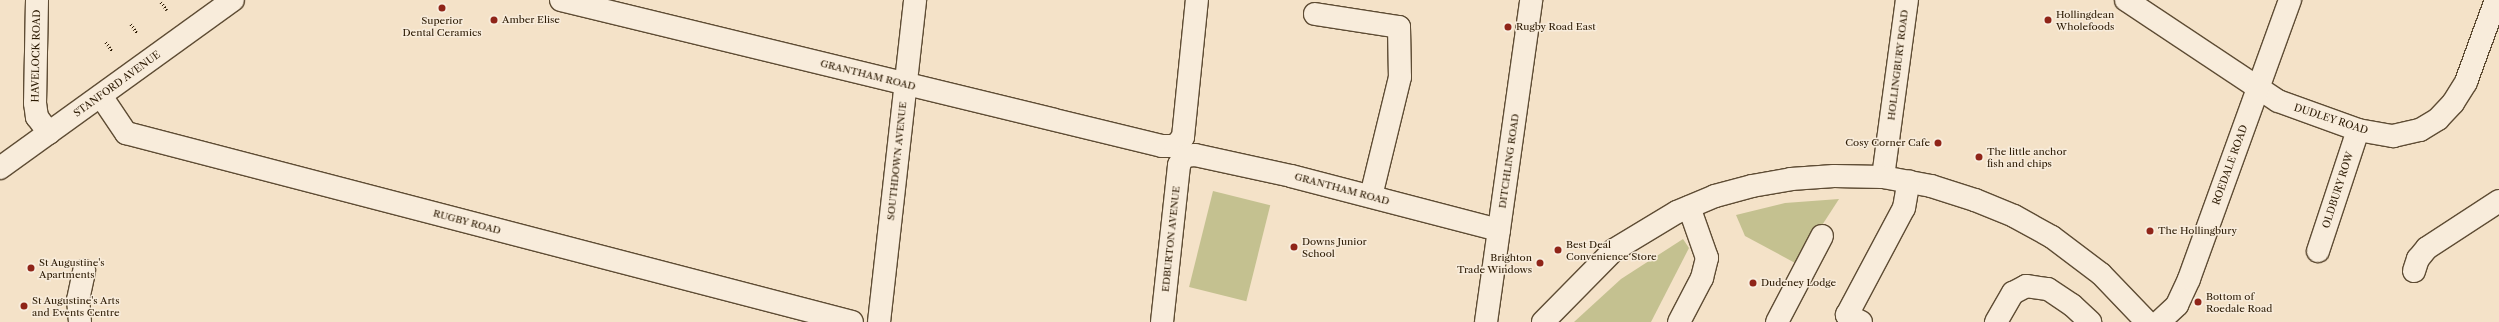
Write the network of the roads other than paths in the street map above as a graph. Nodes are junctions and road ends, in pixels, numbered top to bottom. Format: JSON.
{"nodes":[{"id":1,"x":37,"y":0,"type":"edge"},
{"id":2,"x":233,"y":0,"type":"edge"},
{"id":3,"x":561,"y":0,"type":"edge"},
{"id":4,"x":915,"y":0,"type":"edge"},
{"id":5,"x":1197,"y":0,"type":"edge"},
{"id":6,"x":1531,"y":0,"type":"edge"},
{"id":7,"x":1907,"y":0,"type":"edge"},
{"id":8,"x":2126,"y":0,"type":"edge"},
{"id":9,"x":2290,"y":0,"type":"edge"},
{"id":10,"x":2496,"y":0,"type":"edge"},
{"id":11,"x":1315,"y":14,"type":"dead end"},
{"id":12,"x":906,"y":84,"type":"junction"},
{"id":13,"x":2258,"y":88,"type":"junction"},
{"id":14,"x":101,"y":96,"type":"junction"},
{"id":15,"x":2358,"y":130,"type":"junction"},
{"id":16,"x":49,"y":133,"type":"junction"},
{"id":17,"x":1180,"y":151,"type":"junction"},
{"id":18,"x":0,"y":168,"type":"edge"},
{"id":19,"x":1883,"y":177,"type":"junction"},
{"id":20,"x":1909,"y":181,"type":"junction"},
{"id":21,"x":1371,"y":196,"type":"junction"},
{"id":22,"x":2499,"y":201,"type":"edge"},
{"id":23,"x":1689,"y":207,"type":"junction"},
{"id":24,"x":1499,"y":230,"type":"junction"},
{"id":25,"x":1822,"y":236,"type":"dead end"},
{"id":26,"x":2318,"y":251,"type":"dead end"},
{"id":27,"x":84,"y":271,"type":"dead end"},
{"id":28,"x":2414,"y":271,"type":"dead end"},
{"id":29,"x":80,"y":322,"type":"edge"},
{"id":30,"x":852,"y":322,"type":"edge"},
{"id":31,"x":879,"y":322,"type":"edge"},
{"id":32,"x":1162,"y":322,"type":"edge"},
{"id":33,"x":1486,"y":322,"type":"edge"},
{"id":34,"x":1543,"y":322,"type":"edge"},
{"id":35,"x":1679,"y":322,"type":"edge"},
{"id":36,"x":1777,"y":322,"type":"edge"},
{"id":37,"x":1861,"y":322,"type":"edge"},
{"id":38,"x":1996,"y":322,"type":"edge"},
{"id":39,"x":2090,"y":322,"type":"edge"},
{"id":40,"x":2147,"y":322,"type":"edge"},
{"id":41,"x":2159,"y":322,"type":"edge"}],
"edges":[{"from":1,"to":16,"type":"street","name":"HAVELOCK ROAD"},
{"from":2,"to":14,"type":"street","name":"STANFORD AVENUE"},
{"from":3,"to":12,"type":"street","name":"GRANTHAM ROAD"},
{"from":4,"to":12,"type":"street","name":"SOUTHDOWN AVENUE"},
{"from":5,"to":17,"type":"street","name":"EDBURTON AVENUE"},
{"from":6,"to":24,"type":"street","name":"DITCHLING ROAD"},
{"from":7,"to":19,"type":"street","name":"HOLLINGBURY ROAD"},
{"from":8,"to":13,"type":"street","name":"DUDLEY ROAD"},
{"from":9,"to":13,"type":"street","name":"ROEDALE ROAD"},
{"from":10,"to":15,"type":"street","name":"DUDLEY ROAD"},
{"from":11,"to":21,"type":"street"},
{"from":12,"to":17,"type":"street","name":"GRANTHAM ROAD"},
{"from":12,"to":31,"type":"street","name":"SOUTHDOWN AVENUE"},
{"from":13,"to":15,"type":"street","name":"DUDLEY ROAD"},
{"from":13,"to":41,"type":"street","name":"ROEDALE ROAD"},
{"from":14,"to":16,"type":"street","name":"STANFORD AVENUE"},
{"from":14,"to":30,"type":"street","name":"RUGBY ROAD"},
{"from":15,"to":26,"type":"street","name":"OLDBURY ROW"},
{"from":16,"to":18,"type":"street","name":"STANFORD AVENUE"},
{"from":17,"to":21,"type":"street","name":"GRANTHAM ROAD"},
{"from":17,"to":32,"type":"street","name":"EDBURTON AVENUE"},
{"from":19,"to":20,"type":"street"},
{"from":19,"to":23,"type":"street"},
{"from":20,"to":37,"type":"street"},
{"from":20,"to":40,"type":"street"},
{"from":21,"to":24,"type":"street","name":"GRANTHAM ROAD"},
{"from":22,"to":28,"type":"street"},
{"from":23,"to":34,"type":"street"},
{"from":23,"to":35,"type":"street"},
{"from":24,"to":33,"type":"street","name":"DITCHLING ROAD"},
{"from":25,"to":36,"type":"street"},
{"from":27,"to":29,"type":"street"},
{"from":38,"to":39,"type":"street"}]}
